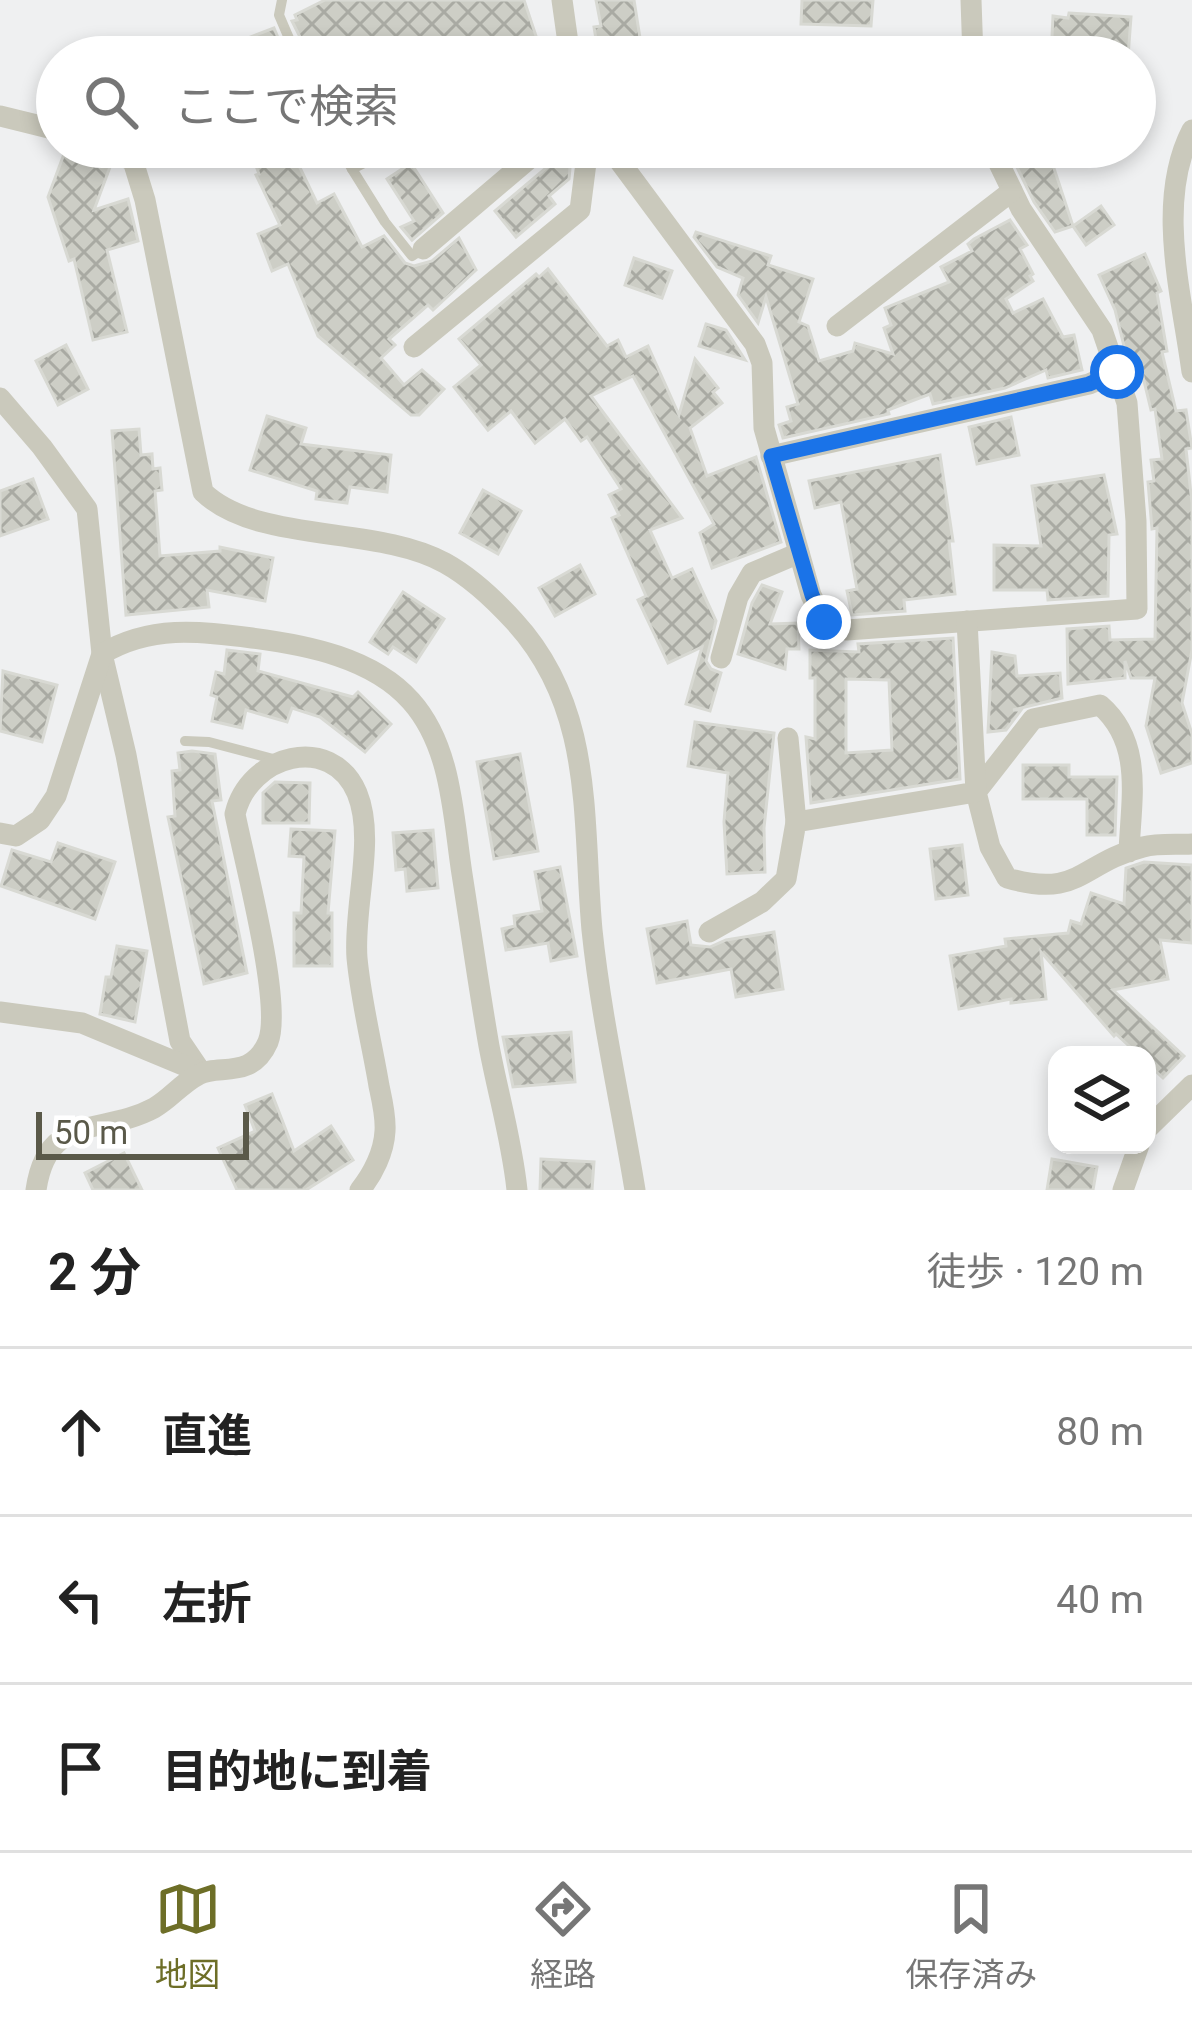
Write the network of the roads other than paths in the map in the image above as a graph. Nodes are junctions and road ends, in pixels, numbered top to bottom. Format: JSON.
{"nodes":[{"id":1,"x":282,"y":0,"type":"edge"},
{"id":2,"x":562,"y":0,"type":"edge"},
{"id":3,"x":971,"y":0,"type":"edge"},
{"id":4,"x":288,"y":36,"type":"edge"},
{"id":5,"x":566,"y":36,"type":"edge"},
{"id":6,"x":972,"y":36,"type":"edge"},
{"id":7,"x":0,"y":116,"type":"edge"},
{"id":8,"x":36,"y":125,"type":"edge"},
{"id":9,"x":1192,"y":130,"type":"edge"},
{"id":10,"x":136,"y":168,"type":"edge"},
{"id":11,"x":518,"y":168,"type":"edge"},
{"id":12,"x":585,"y":168,"type":"edge"},
{"id":13,"x":625,"y":168,"type":"edge"},
{"id":14,"x":1001,"y":168,"type":"edge"},
{"id":15,"x":352,"y":169,"type":"edge"},
{"id":16,"x":1012,"y":191,"type":"junction"},
{"id":17,"x":423,"y":248,"type":"joint"},
{"id":18,"x":837,"y":326,"type":"dead end"},
{"id":19,"x":414,"y":347,"type":"dead end"},
{"id":20,"x":1117,"y":372,"type":"junction"},
{"id":21,"x":1192,"y":373,"type":"edge"},
{"id":22,"x":0,"y":398,"type":"edge"},
{"id":23,"x":771,"y":456,"type":"junction"},
{"id":24,"x":799,"y":553,"type":"junction"},
{"id":25,"x":967,"y":621,"type":"junction"},
{"id":26,"x":102,"y":654,"type":"junction"},
{"id":27,"x":721,"y":658,"type":"dead end"},
{"id":28,"x":788,"y":738,"type":"dead end"},
{"id":29,"x":185,"y":741,"type":"dead end"},
{"id":30,"x":280,"y":761,"type":"junction"},
{"id":31,"x":976,"y":791,"type":"junction"},
{"id":32,"x":796,"y":822,"type":"junction"},
{"id":33,"x":0,"y":833,"type":"edge"},
{"id":34,"x":1192,"y":844,"type":"edge"},
{"id":35,"x":1129,"y":852,"type":"junction"},
{"id":36,"x":709,"y":932,"type":"dead end"},
{"id":37,"x":0,"y":1012,"type":"edge"},
{"id":38,"x":201,"y":1072,"type":"junction"},
{"id":39,"x":1192,"y":1085,"type":"edge"},
{"id":40,"x":1156,"y":1120,"type":"edge"},
{"id":41,"x":1136,"y":1154,"type":"edge"},
{"id":42,"x":36,"y":1190,"type":"edge"},
{"id":43,"x":360,"y":1190,"type":"edge"},
{"id":44,"x":517,"y":1190,"type":"edge"},
{"id":45,"x":635,"y":1190,"type":"edge"},
{"id":46,"x":1123,"y":1190,"type":"edge"}],
"edges":[{"from":1,"to":4,"type":"lane"},
{"from":2,"to":5,"type":"street"},
{"from":3,"to":6,"type":"street"},
{"from":7,"to":8,"type":"street"},
{"from":9,"to":21,"type":"street"},
{"from":10,"to":45,"type":"street"},
{"from":11,"to":17,"type":"street"},
{"from":12,"to":19,"type":"street"},
{"from":13,"to":23,"type":"street"},
{"from":14,"to":16,"type":"street"},
{"from":15,"to":17,"type":"lane"},
{"from":16,"to":18,"type":"street"},
{"from":16,"to":20,"type":"street"},
{"from":20,"to":23,"type":"street"},
{"from":20,"to":25,"type":"street"},
{"from":22,"to":26,"type":"street"},
{"from":23,"to":24,"type":"street"},
{"from":24,"to":25,"type":"street"},
{"from":24,"to":27,"type":"street"},
{"from":25,"to":31,"type":"street"},
{"from":26,"to":33,"type":"street"},
{"from":26,"to":38,"type":"street"},
{"from":26,"to":44,"type":"street"},
{"from":28,"to":32,"type":"street"},
{"from":29,"to":30,"type":"lane"},
{"from":30,"to":38,"type":"street"},
{"from":30,"to":43,"type":"street"},
{"from":31,"to":32,"type":"street"},
{"from":31,"to":35,"type":"street"},
{"from":31,"to":35,"type":"street"},
{"from":32,"to":36,"type":"street"},
{"from":34,"to":35,"type":"street"},
{"from":37,"to":38,"type":"street"},
{"from":38,"to":42,"type":"street"},
{"from":39,"to":40,"type":"street"},
{"from":41,"to":46,"type":"street"}]}
